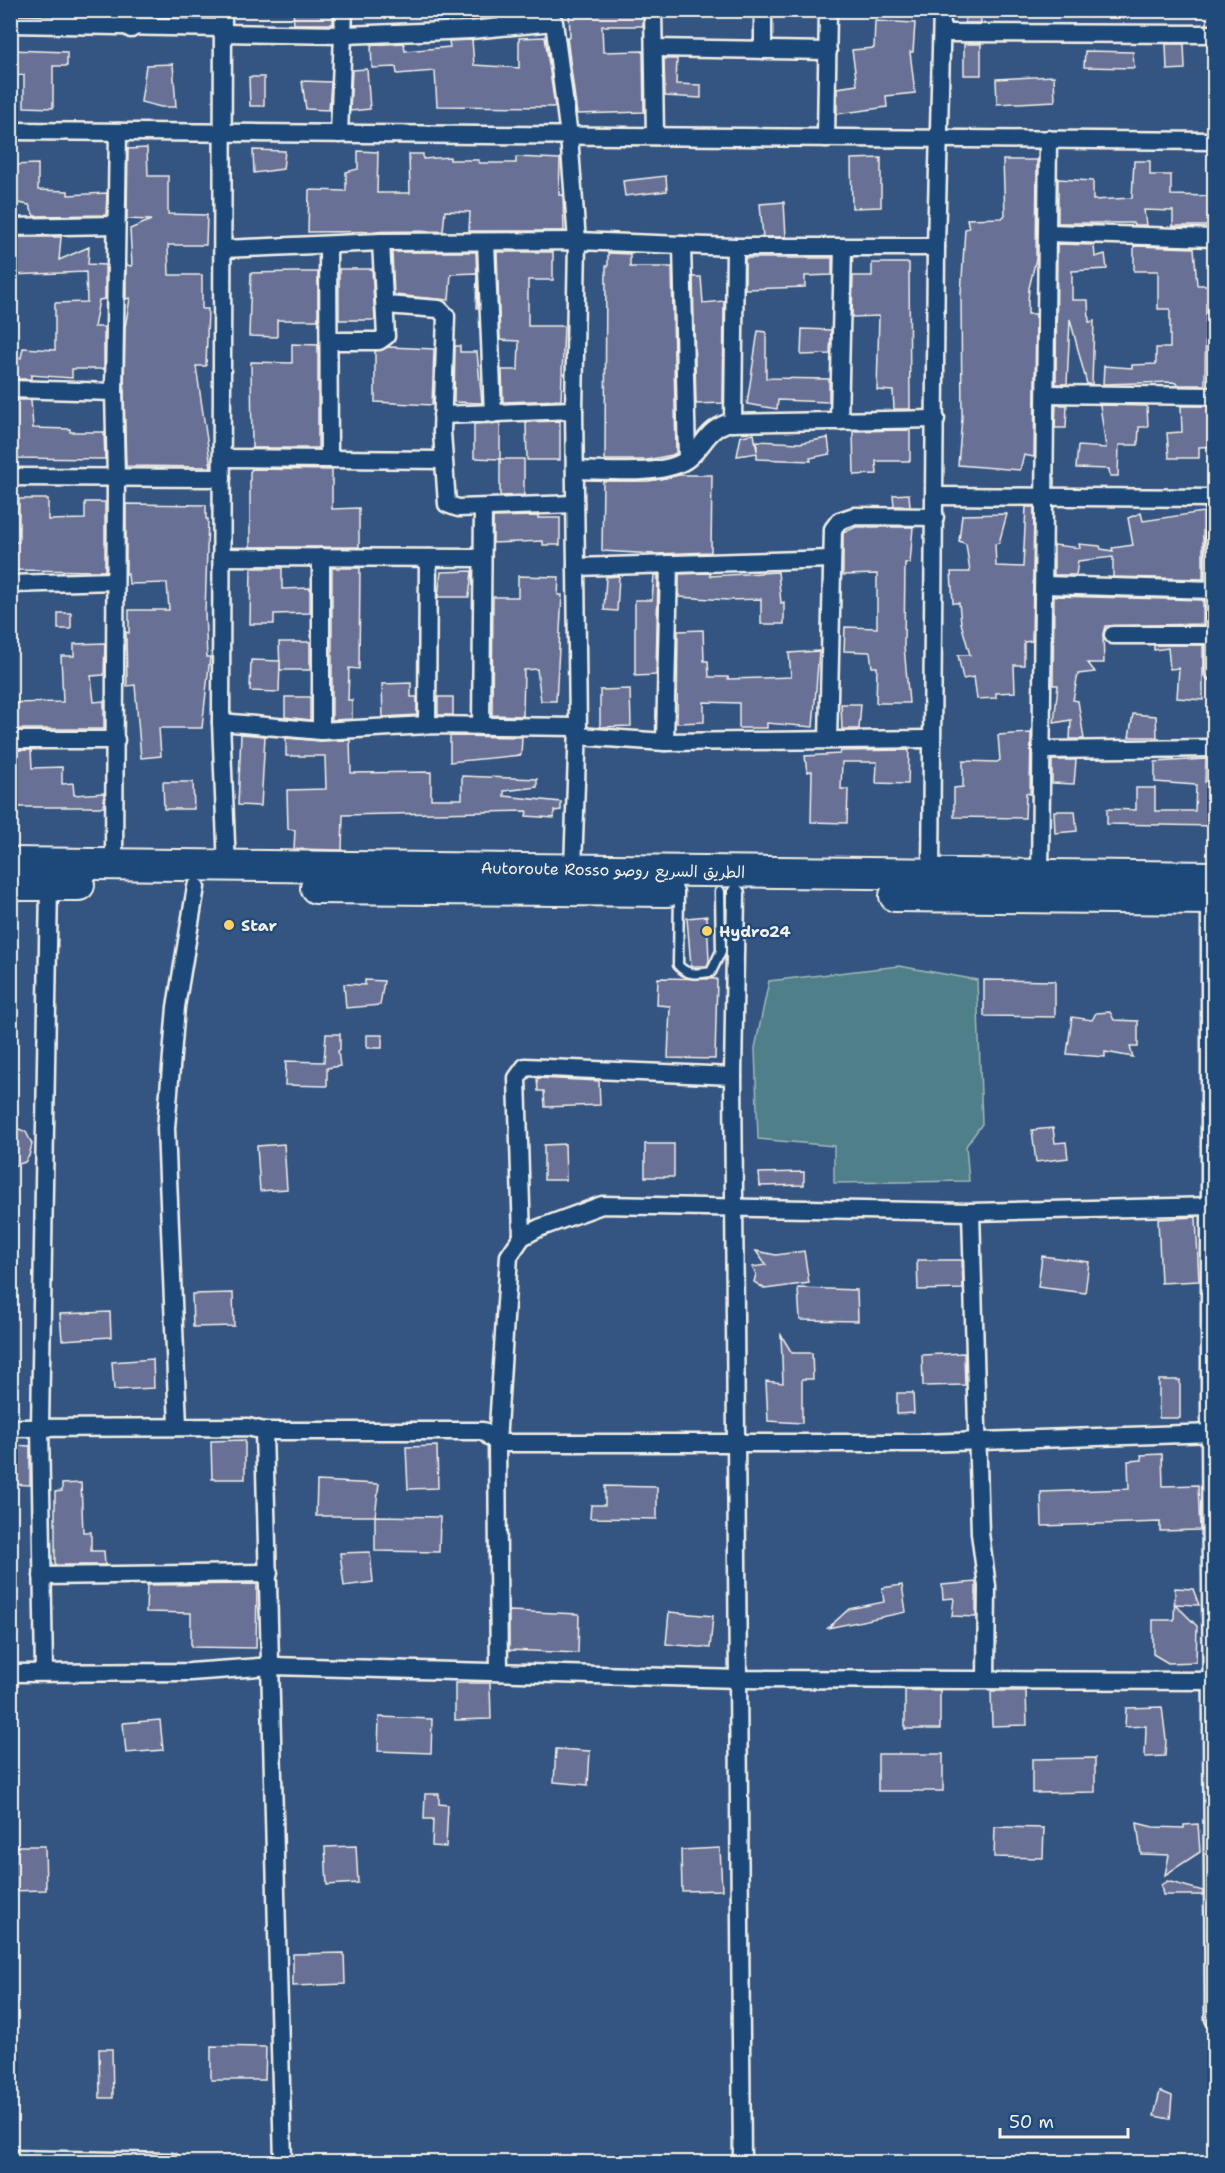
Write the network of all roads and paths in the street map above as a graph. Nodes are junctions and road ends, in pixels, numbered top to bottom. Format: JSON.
{"nodes":[{"id":1,"x":131,"y":10,"type":"edge"},
{"id":2,"x":223,"y":10,"type":"edge"},
{"id":3,"x":344,"y":10,"type":"edge"},
{"id":4,"x":654,"y":10,"type":"edge"},
{"id":5,"x":763,"y":10,"type":"edge"},
{"id":6,"x":828,"y":10,"type":"edge"},
{"id":7,"x":942,"y":10,"type":"edge"},
{"id":8,"x":554,"y":16,"type":"edge"},
{"id":9,"x":507,"y":18,"type":"edge"},
{"id":10,"x":10,"y":24,"type":"edge"},
{"id":11,"x":130,"y":28,"type":"junction"},
{"id":12,"x":223,"y":31,"type":"junction"},
{"id":13,"x":942,"y":33,"type":"junction"},
{"id":14,"x":1215,"y":34,"type":"edge"},
{"id":15,"x":345,"y":35,"type":"junction"},
{"id":16,"x":654,"y":48,"type":"junction"},
{"id":17,"x":763,"y":50,"type":"junction"},
{"id":18,"x":828,"y":51,"type":"junction"},
{"id":19,"x":10,"y":131,"type":"edge"},
{"id":20,"x":118,"y":132,"type":"junction"},
{"id":21,"x":223,"y":133,"type":"junction"},
{"id":22,"x":339,"y":134,"type":"junction"},
{"id":23,"x":569,"y":136,"type":"junction"},
{"id":24,"x":655,"y":136,"type":"junction"},
{"id":25,"x":826,"y":138,"type":"junction"},
{"id":26,"x":939,"y":138,"type":"junction"},
{"id":27,"x":1048,"y":139,"type":"junction"},
{"id":28,"x":1215,"y":141,"type":"edge"},
{"id":29,"x":116,"y":225,"type":"junction"},
{"id":30,"x":10,"y":227,"type":"edge"},
{"id":31,"x":1047,"y":233,"type":"junction"},
{"id":32,"x":1215,"y":238,"type":"edge"},
{"id":33,"x":577,"y":241,"type":"junction"},
{"id":34,"x":381,"y":242,"type":"junction"},
{"id":35,"x":486,"y":242,"type":"junction"},
{"id":36,"x":328,"y":245,"type":"junction"},
{"id":37,"x":682,"y":245,"type":"junction"},
{"id":38,"x":735,"y":247,"type":"junction"},
{"id":39,"x":843,"y":247,"type":"junction"},
{"id":40,"x":936,"y":247,"type":"junction"},
{"id":41,"x":224,"y":249,"type":"junction"},
{"id":42,"x":386,"y":306,"type":"junction"},
{"id":43,"x":330,"y":341,"type":"junction"},
{"id":44,"x":10,"y":389,"type":"edge"},
{"id":45,"x":114,"y":392,"type":"junction"},
{"id":46,"x":1046,"y":394,"type":"junction"},
{"id":47,"x":1215,"y":396,"type":"edge"},
{"id":48,"x":574,"y":410,"type":"junction"},
{"id":49,"x":493,"y":414,"type":"junction"},
{"id":50,"x":442,"y":415,"type":"junction"},
{"id":51,"x":936,"y":419,"type":"junction"},
{"id":52,"x":839,"y":421,"type":"junction"},
{"id":53,"x":733,"y":423,"type":"junction"},
{"id":54,"x":222,"y":458,"type":"junction"},
{"id":55,"x":329,"y":459,"type":"junction"},
{"id":56,"x":687,"y":459,"type":"junction"},
{"id":57,"x":443,"y":460,"type":"junction"},
{"id":58,"x":575,"y":470,"type":"junction"},
{"id":59,"x":10,"y":477,"type":"edge"},
{"id":60,"x":116,"y":478,"type":"junction"},
{"id":61,"x":222,"y":478,"type":"junction"},
{"id":62,"x":936,"y":496,"type":"junction"},
{"id":63,"x":1045,"y":498,"type":"junction"},
{"id":64,"x":1214,"y":498,"type":"edge"},
{"id":65,"x":575,"y":504,"type":"junction"},
{"id":66,"x":483,"y":508,"type":"junction"},
{"id":67,"x":935,"y":517,"type":"junction"},
{"id":68,"x":221,"y":557,"type":"junction"},
{"id":69,"x":321,"y":557,"type":"junction"},
{"id":70,"x":428,"y":558,"type":"junction"},
{"id":71,"x":481,"y":558,"type":"junction"},
{"id":72,"x":831,"y":560,"type":"junction"},
{"id":73,"x":669,"y":564,"type":"junction"},
{"id":74,"x":576,"y":567,"type":"junction"},
{"id":75,"x":115,"y":581,"type":"junction"},
{"id":76,"x":10,"y":584,"type":"edge"},
{"id":77,"x":1044,"y":585,"type":"junction"},
{"id":78,"x":1214,"y":590,"type":"edge"},
{"id":79,"x":1113,"y":635,"type":"dead end"},
{"id":80,"x":1214,"y":635,"type":"edge"},
{"id":81,"x":1215,"y":672,"type":"edge"},
{"id":82,"x":221,"y":722,"type":"junction"},
{"id":83,"x":427,"y":725,"type":"junction"},
{"id":84,"x":481,"y":726,"type":"junction"},
{"id":85,"x":321,"y":731,"type":"junction"},
{"id":86,"x":578,"y":731,"type":"junction"},
{"id":87,"x":930,"y":738,"type":"junction"},
{"id":88,"x":10,"y":740,"type":"edge"},
{"id":89,"x":116,"y":740,"type":"junction"},
{"id":90,"x":828,"y":740,"type":"junction"},
{"id":91,"x":665,"y":742,"type":"junction"},
{"id":92,"x":1215,"y":748,"type":"edge"},
{"id":93,"x":1041,"y":750,"type":"junction"},
{"id":94,"x":10,"y":863,"type":"edge"},
{"id":95,"x":114,"y":865,"type":"junction"},
{"id":96,"x":227,"y":867,"type":"junction"},
{"id":97,"x":573,"y":868,"type":"junction"},
{"id":98,"x":931,"y":875,"type":"junction"},
{"id":99,"x":1041,"y":876,"type":"junction"},
{"id":100,"x":10,"y":885,"type":"edge"},
{"id":101,"x":49,"y":885,"type":"junction"},
{"id":102,"x":196,"y":887,"type":"junction"},
{"id":103,"x":1213,"y":891,"type":"edge"},
{"id":104,"x":679,"y":892,"type":"junction"},
{"id":105,"x":728,"y":892,"type":"junction"},
{"id":106,"x":733,"y":1077,"type":"junction"},
{"id":107,"x":1212,"y":1206,"type":"edge"},
{"id":108,"x":734,"y":1209,"type":"junction"},
{"id":109,"x":972,"y":1212,"type":"junction"},
{"id":110,"x":522,"y":1237,"type":"junction"},
{"id":111,"x":178,"y":1426,"type":"junction"},
{"id":112,"x":40,"y":1427,"type":"junction"},
{"id":113,"x":10,"y":1428,"type":"edge"},
{"id":114,"x":264,"y":1431,"type":"junction"},
{"id":115,"x":1212,"y":1433,"type":"edge"},
{"id":116,"x":978,"y":1441,"type":"junction"},
{"id":117,"x":497,"y":1443,"type":"junction"},
{"id":118,"x":736,"y":1443,"type":"junction"},
{"id":119,"x":269,"y":1572,"type":"junction"},
{"id":120,"x":42,"y":1576,"type":"junction"},
{"id":121,"x":272,"y":1666,"type":"junction"},
{"id":122,"x":44,"y":1672,"type":"junction"},
{"id":123,"x":499,"y":1672,"type":"junction"},
{"id":124,"x":10,"y":1673,"type":"edge"},
{"id":125,"x":739,"y":1679,"type":"junction"},
{"id":126,"x":986,"y":1679,"type":"junction"},
{"id":127,"x":1213,"y":1681,"type":"edge"},
{"id":128,"x":1214,"y":1919,"type":"edge"},
{"id":129,"x":1215,"y":2019,"type":"edge"},
{"id":130,"x":10,"y":2159,"type":"edge"},
{"id":131,"x":75,"y":2162,"type":"edge"},
{"id":132,"x":172,"y":2163,"type":"edge"},
{"id":133,"x":283,"y":2163,"type":"edge"},
{"id":134,"x":742,"y":2163,"type":"edge"}],
"edges":[{"from":1,"to":11,"type":"street"},
{"from":2,"to":12,"type":"street"},
{"from":3,"to":15,"type":"street"},
{"from":4,"to":16,"type":"street"},
{"from":5,"to":17,"type":"street"},
{"from":6,"to":18,"type":"street"},
{"from":7,"to":13,"type":"street"},
{"from":8,"to":9,"type":"street"},
{"from":8,"to":23,"type":"street"},
{"from":9,"to":15,"type":"street"},
{"from":10,"to":11,"type":"street"},
{"from":11,"to":12,"type":"street"},
{"from":12,"to":15,"type":"street"},
{"from":12,"to":21,"type":"street"},
{"from":13,"to":14,"type":"street"},
{"from":13,"to":26,"type":"street"},
{"from":15,"to":22,"type":"street"},
{"from":16,"to":17,"type":"street"},
{"from":16,"to":24,"type":"street"},
{"from":17,"to":18,"type":"street"},
{"from":18,"to":25,"type":"street"},
{"from":19,"to":20,"type":"street"},
{"from":20,"to":21,"type":"street"},
{"from":20,"to":29,"type":"street"},
{"from":21,"to":22,"type":"street"},
{"from":21,"to":41,"type":"street"},
{"from":22,"to":23,"type":"street"},
{"from":23,"to":24,"type":"street"},
{"from":23,"to":33,"type":"street"},
{"from":24,"to":25,"type":"street"},
{"from":25,"to":26,"type":"street"},
{"from":26,"to":27,"type":"street"},
{"from":26,"to":40,"type":"street"},
{"from":27,"to":28,"type":"street"},
{"from":27,"to":31,"type":"street"},
{"from":29,"to":30,"type":"street"},
{"from":29,"to":45,"type":"street"},
{"from":31,"to":32,"type":"street"},
{"from":31,"to":46,"type":"street"},
{"from":33,"to":35,"type":"street"},
{"from":33,"to":37,"type":"street"},
{"from":33,"to":48,"type":"street"},
{"from":34,"to":35,"type":"street"},
{"from":34,"to":36,"type":"street"},
{"from":34,"to":42,"type":"street"},
{"from":35,"to":49,"type":"street"},
{"from":36,"to":41,"type":"street"},
{"from":36,"to":43,"type":"street"},
{"from":37,"to":38,"type":"street"},
{"from":37,"to":56,"type":"street"},
{"from":38,"to":39,"type":"street"},
{"from":38,"to":53,"type":"street"},
{"from":39,"to":40,"type":"street"},
{"from":39,"to":52,"type":"street"},
{"from":40,"to":51,"type":"street"},
{"from":41,"to":54,"type":"street"},
{"from":42,"to":43,"type":"street"},
{"from":42,"to":50,"type":"street"},
{"from":43,"to":55,"type":"street"},
{"from":44,"to":45,"type":"street"},
{"from":45,"to":60,"type":"street"},
{"from":46,"to":47,"type":"street"},
{"from":46,"to":63,"type":"street"},
{"from":48,"to":49,"type":"street"},
{"from":48,"to":58,"type":"street"},
{"from":49,"to":50,"type":"street"},
{"from":50,"to":57,"type":"street"},
{"from":51,"to":52,"type":"street"},
{"from":51,"to":62,"type":"street"},
{"from":52,"to":53,"type":"street"},
{"from":53,"to":56,"type":"street"},
{"from":54,"to":55,"type":"street"},
{"from":54,"to":61,"type":"street"},
{"from":55,"to":57,"type":"street"},
{"from":56,"to":58,"type":"street"},
{"from":57,"to":66,"type":"street"},
{"from":58,"to":65,"type":"street"},
{"from":59,"to":60,"type":"street"},
{"from":60,"to":61,"type":"street"},
{"from":60,"to":75,"type":"street"},
{"from":61,"to":68,"type":"street"},
{"from":62,"to":63,"type":"street"},
{"from":62,"to":67,"type":"street"},
{"from":63,"to":64,"type":"street"},
{"from":63,"to":77,"type":"street"},
{"from":64,"to":78,"type":"street"},
{"from":65,"to":66,"type":"street"},
{"from":65,"to":74,"type":"street"},
{"from":66,"to":71,"type":"street"},
{"from":67,"to":72,"type":"street"},
{"from":67,"to":87,"type":"street"},
{"from":68,"to":69,"type":"street"},
{"from":68,"to":82,"type":"street"},
{"from":69,"to":70,"type":"street"},
{"from":69,"to":85,"type":"street"},
{"from":70,"to":71,"type":"street"},
{"from":70,"to":83,"type":"street"},
{"from":71,"to":84,"type":"street"},
{"from":72,"to":73,"type":"street"},
{"from":72,"to":90,"type":"street"},
{"from":73,"to":74,"type":"street"},
{"from":73,"to":91,"type":"street"},
{"from":74,"to":86,"type":"street"},
{"from":75,"to":76,"type":"street"},
{"from":75,"to":89,"type":"street"},
{"from":77,"to":78,"type":"street"},
{"from":77,"to":93,"type":"street"},
{"from":78,"to":80,"type":"street"},
{"from":79,"to":80,"type":"street"},
{"from":80,"to":81,"type":"street"},
{"from":82,"to":85,"type":"street"},
{"from":82,"to":96,"type":"street"},
{"from":83,"to":84,"type":"street"},
{"from":83,"to":85,"type":"street"},
{"from":84,"to":86,"type":"street"},
{"from":86,"to":91,"type":"street"},
{"from":86,"to":97,"type":"street"},
{"from":87,"to":90,"type":"street"},
{"from":87,"to":98,"type":"street"},
{"from":88,"to":89,"type":"street"},
{"from":89,"to":95,"type":"street"},
{"from":90,"to":91,"type":"street"},
{"from":92,"to":93,"type":"street"},
{"from":93,"to":99,"type":"street"},
{"from":94,"to":95,"type":"highway","name":"Autoroute Rosso الطريق السريع روصو"},
{"from":95,"to":96,"type":"highway","name":"Autoroute Rosso الطريق السريع روصو"},
{"from":96,"to":97,"type":"highway","name":"Autoroute Rosso الطريق السريع روصو"},
{"from":97,"to":98,"type":"highway","name":"Autoroute Rosso الطريق السريع روصو"},
{"from":98,"to":99,"type":"highway","name":"Autoroute Rosso الطريق السريع روصو"},
{"from":99,"to":103,"type":"highway","name":"Autoroute Rosso الطريق السريع روصو"},
{"from":100,"to":101,"type":"highway","name":"Autoroute Rosso الطريق السريع روصو"},
{"from":101,"to":102,"type":"highway","name":"Autoroute Rosso الطريق السريع روصو"},
{"from":101,"to":112,"type":"street"},
{"from":102,"to":104,"type":"highway","name":"Autoroute Rosso الطريق السريع روصو"},
{"from":102,"to":111,"type":"street"},
{"from":103,"to":105,"type":"highway","name":"Autoroute Rosso الطريق السريع روصو"},
{"from":103,"to":107,"type":"street"},
{"from":104,"to":105,"type":"highway","name":"Autoroute Rosso الطريق السريع روصو"},
{"from":104,"to":105,"type":"lane"},
{"from":105,"to":106,"type":"street"},
{"from":106,"to":108,"type":"street"},
{"from":106,"to":110,"type":"street"},
{"from":107,"to":109,"type":"street"},
{"from":107,"to":115,"type":"street"},
{"from":108,"to":109,"type":"street"},
{"from":108,"to":110,"type":"street"},
{"from":108,"to":118,"type":"street"},
{"from":109,"to":116,"type":"street"},
{"from":110,"to":117,"type":"street"},
{"from":111,"to":112,"type":"street"},
{"from":111,"to":114,"type":"street"},
{"from":112,"to":113,"type":"street"},
{"from":112,"to":120,"type":"street"},
{"from":114,"to":117,"type":"street"},
{"from":114,"to":119,"type":"street"},
{"from":115,"to":116,"type":"street"},
{"from":115,"to":127,"type":"street"},
{"from":116,"to":118,"type":"street"},
{"from":116,"to":126,"type":"street"},
{"from":117,"to":118,"type":"street"},
{"from":117,"to":123,"type":"street"},
{"from":118,"to":125,"type":"street"},
{"from":119,"to":120,"type":"street"},
{"from":119,"to":121,"type":"street"},
{"from":120,"to":122,"type":"street"},
{"from":121,"to":122,"type":"street"},
{"from":121,"to":123,"type":"street"},
{"from":121,"to":133,"type":"street"},
{"from":122,"to":124,"type":"street"},
{"from":123,"to":125,"type":"street"},
{"from":125,"to":126,"type":"street"},
{"from":125,"to":134,"type":"street"},
{"from":126,"to":127,"type":"street"},
{"from":127,"to":128,"type":"street"},
{"from":128,"to":129,"type":"street"},
{"from":130,"to":131,"type":"street"},
{"from":131,"to":132,"type":"street"}]}
